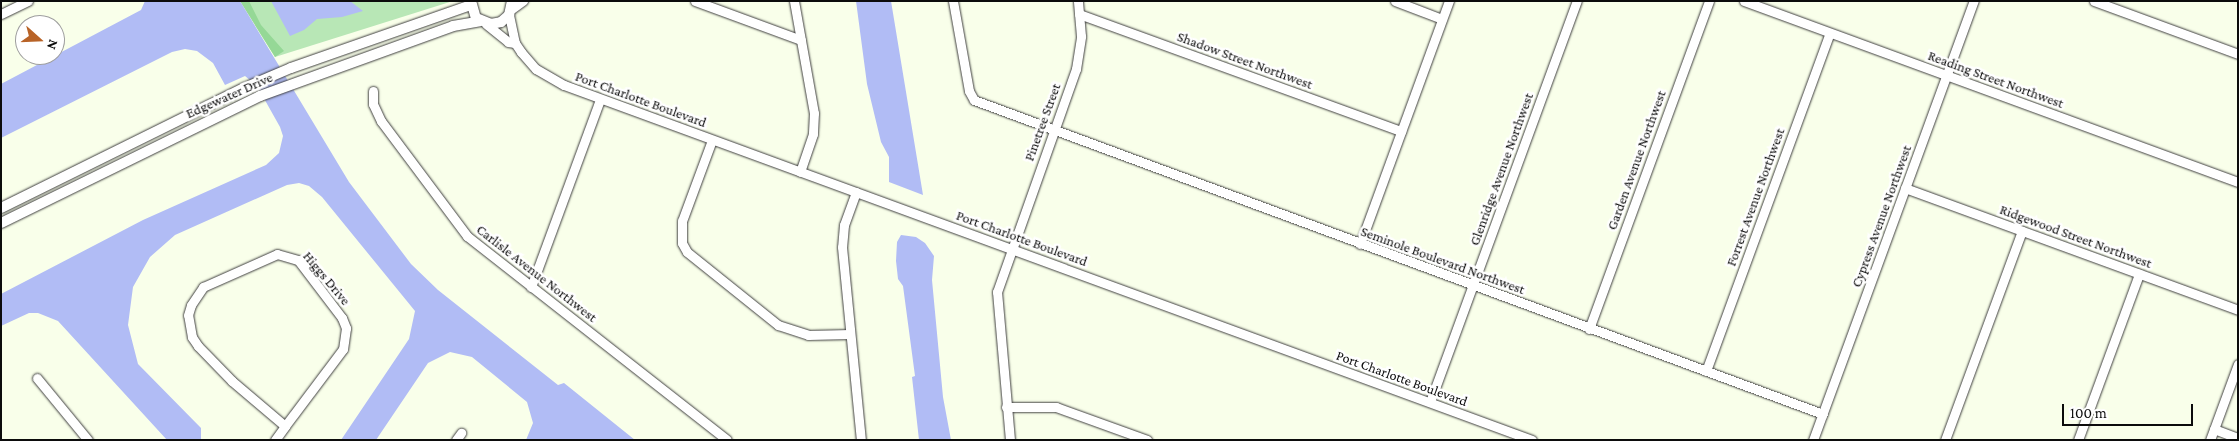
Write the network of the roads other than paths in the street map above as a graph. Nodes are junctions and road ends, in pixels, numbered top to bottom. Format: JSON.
{"nodes":[{"id":1,"x":28,"y":1,"type":"edge"},
{"id":2,"x":523,"y":1,"type":"edge"},
{"id":3,"x":695,"y":1,"type":"edge"},
{"id":4,"x":794,"y":1,"type":"edge"},
{"id":5,"x":953,"y":1,"type":"edge"},
{"id":6,"x":1078,"y":1,"type":"edge"},
{"id":7,"x":1395,"y":1,"type":"edge"},
{"id":8,"x":1449,"y":1,"type":"edge"},
{"id":9,"x":1577,"y":1,"type":"edge"},
{"id":10,"x":1709,"y":1,"type":"edge"},
{"id":11,"x":1744,"y":1,"type":"edge"},
{"id":12,"x":1974,"y":1,"type":"edge"},
{"id":13,"x":2094,"y":1,"type":"edge"},
{"id":14,"x":471,"y":3,"type":"edge"},
{"id":15,"x":511,"y":8,"type":"edge"},
{"id":16,"x":1,"y":14,"type":"edge"},
{"id":17,"x":1079,"y":14,"type":"junction"},
{"id":18,"x":1442,"y":19,"type":"junction"},
{"id":19,"x":483,"y":23,"type":"junction"},
{"id":20,"x":1830,"y":33,"type":"junction"},
{"id":21,"x":801,"y":40,"type":"junction"},
{"id":22,"x":516,"y":43,"type":"junction"},
{"id":23,"x":2238,"y":54,"type":"edge"},
{"id":24,"x":1947,"y":75,"type":"junction"},
{"id":25,"x":373,"y":91,"type":"dead end"},
{"id":26,"x":600,"y":99,"type":"junction"},
{"id":27,"x":1053,"y":132,"type":"junction"},
{"id":28,"x":1401,"y":132,"type":"junction"},
{"id":29,"x":712,"y":140,"type":"junction"},
{"id":30,"x":800,"y":172,"type":"junction"},
{"id":31,"x":2238,"y":182,"type":"edge"},
{"id":32,"x":1905,"y":188,"type":"junction"},
{"id":33,"x":856,"y":192,"type":"junction"},
{"id":34,"x":1,"y":208,"type":"edge"},
{"id":35,"x":1,"y":223,"type":"edge"},
{"id":36,"x":2022,"y":231,"type":"junction"},
{"id":37,"x":1360,"y":244,"type":"junction"},
{"id":38,"x":1010,"y":249,"type":"junction"},
{"id":39,"x":2139,"y":274,"type":"junction"},
{"id":40,"x":1473,"y":286,"type":"junction"},
{"id":41,"x":531,"y":287,"type":"junction"},
{"id":42,"x":2238,"y":310,"type":"edge"},
{"id":43,"x":1589,"y":329,"type":"junction"},
{"id":44,"x":850,"y":334,"type":"junction"},
{"id":45,"x":2238,"y":364,"type":"edge"},
{"id":46,"x":1706,"y":371,"type":"junction"},
{"id":47,"x":37,"y":378,"type":"dead end"},
{"id":48,"x":1430,"y":402,"type":"junction"},
{"id":49,"x":1006,"y":407,"type":"junction"},
{"id":50,"x":1822,"y":414,"type":"junction"},
{"id":51,"x":285,"y":426,"type":"junction"},
{"id":52,"x":2214,"y":429,"type":"junction"},
{"id":53,"x":2238,"y":438,"type":"edge"},
{"id":54,"x":88,"y":440,"type":"edge"},
{"id":55,"x":275,"y":440,"type":"edge"},
{"id":56,"x":727,"y":440,"type":"edge"},
{"id":57,"x":861,"y":440,"type":"edge"},
{"id":58,"x":1010,"y":440,"type":"edge"},
{"id":59,"x":1147,"y":440,"type":"edge"},
{"id":60,"x":1532,"y":440,"type":"edge"},
{"id":61,"x":1813,"y":440,"type":"edge"},
{"id":62,"x":1945,"y":440,"type":"edge"},
{"id":63,"x":2078,"y":440,"type":"edge"},
{"id":64,"x":2210,"y":440,"type":"edge"}],
"edges":[{"from":1,"to":16,"type":"street"},
{"from":2,"to":15,"type":"street"},
{"from":3,"to":21,"type":"street"},
{"from":4,"to":21,"type":"street"},
{"from":5,"to":27,"type":"street","name":"Seminole Boulevard Northwest"},
{"from":6,"to":17,"type":"street","name":"Pinetree Street"},
{"from":7,"to":18,"type":"street"},
{"from":8,"to":18,"type":"street"},
{"from":9,"to":40,"type":"street","name":"Glenridge Avenue Northwest"},
{"from":10,"to":43,"type":"street","name":"Garden Avenue Northwest"},
{"from":11,"to":20,"type":"street","name":"Reading Street Northwest"},
{"from":12,"to":24,"type":"street","name":"Cypress Avenue Northwest"},
{"from":13,"to":23,"type":"street"},
{"from":14,"to":19,"type":"street"},
{"from":14,"to":34,"type":"street","name":"Edgewater Drive"},
{"from":15,"to":19,"type":"street","name":"Edgewater Drive"},
{"from":15,"to":22,"type":"street","name":"Port Charlotte Boulevard"},
{"from":17,"to":27,"type":"street","name":"Pinetree Street"},
{"from":17,"to":28,"type":"street","name":"Shadow Street Northwest"},
{"from":18,"to":28,"type":"street"},
{"from":19,"to":22,"type":"street","name":"Port Charlotte Boulevard"},
{"from":19,"to":35,"type":"street","name":"Edgewater Drive"},
{"from":20,"to":24,"type":"street","name":"Reading Street Northwest"},
{"from":20,"to":46,"type":"street","name":"Forrest Avenue Northwest"},
{"from":21,"to":30,"type":"street"},
{"from":22,"to":26,"type":"street","name":"Port Charlotte Boulevard"},
{"from":24,"to":31,"type":"street","name":"Reading Street Northwest"},
{"from":24,"to":32,"type":"street","name":"Cypress Avenue Northwest"},
{"from":25,"to":41,"type":"street","name":"Carlisle Avenue Northwest"},
{"from":26,"to":29,"type":"street","name":"Port Charlotte Boulevard"},
{"from":26,"to":41,"type":"street"},
{"from":27,"to":37,"type":"street","name":"Seminole Boulevard Northwest"},
{"from":27,"to":38,"type":"street","name":"Pinetree Street"},
{"from":28,"to":37,"type":"street"},
{"from":29,"to":30,"type":"street","name":"Port Charlotte Boulevard"},
{"from":29,"to":44,"type":"street"},
{"from":30,"to":33,"type":"street","name":"Port Charlotte Boulevard"},
{"from":32,"to":36,"type":"street","name":"Ridgewood Street Northwest"},
{"from":32,"to":50,"type":"street","name":"Cypress Avenue Northwest"},
{"from":33,"to":38,"type":"street","name":"Port Charlotte Boulevard"},
{"from":33,"to":44,"type":"street"},
{"from":36,"to":39,"type":"street","name":"Ridgewood Street Northwest"},
{"from":36,"to":62,"type":"street"},
{"from":37,"to":40,"type":"street","name":"Seminole Boulevard Northwest"},
{"from":38,"to":48,"type":"street","name":"Port Charlotte Boulevard"},
{"from":38,"to":49,"type":"street","name":"Pinetree Street"},
{"from":39,"to":42,"type":"street","name":"Ridgewood Street Northwest"},
{"from":39,"to":63,"type":"street"},
{"from":40,"to":43,"type":"street","name":"Seminole Boulevard Northwest"},
{"from":40,"to":48,"type":"street","name":"Glenridge Avenue Northwest"},
{"from":41,"to":56,"type":"street","name":"Carlisle Avenue Northwest"},
{"from":43,"to":46,"type":"street","name":"Seminole Boulevard Northwest"},
{"from":44,"to":57,"type":"street"},
{"from":45,"to":52,"type":"street"},
{"from":46,"to":50,"type":"street","name":"Seminole Boulevard Northwest"},
{"from":47,"to":54,"type":"street"},
{"from":48,"to":60,"type":"street","name":"Port Charlotte Boulevard"},
{"from":49,"to":58,"type":"street","name":"Pinetree Street"},
{"from":49,"to":59,"type":"street"},
{"from":50,"to":61,"type":"street","name":"Cypress Avenue Northwest"},
{"from":51,"to":51,"type":"street","name":"Higgs Drive"},
{"from":51,"to":55,"type":"street","name":"Higgs Drive"},
{"from":52,"to":53,"type":"street"},
{"from":52,"to":64,"type":"street"}]}
